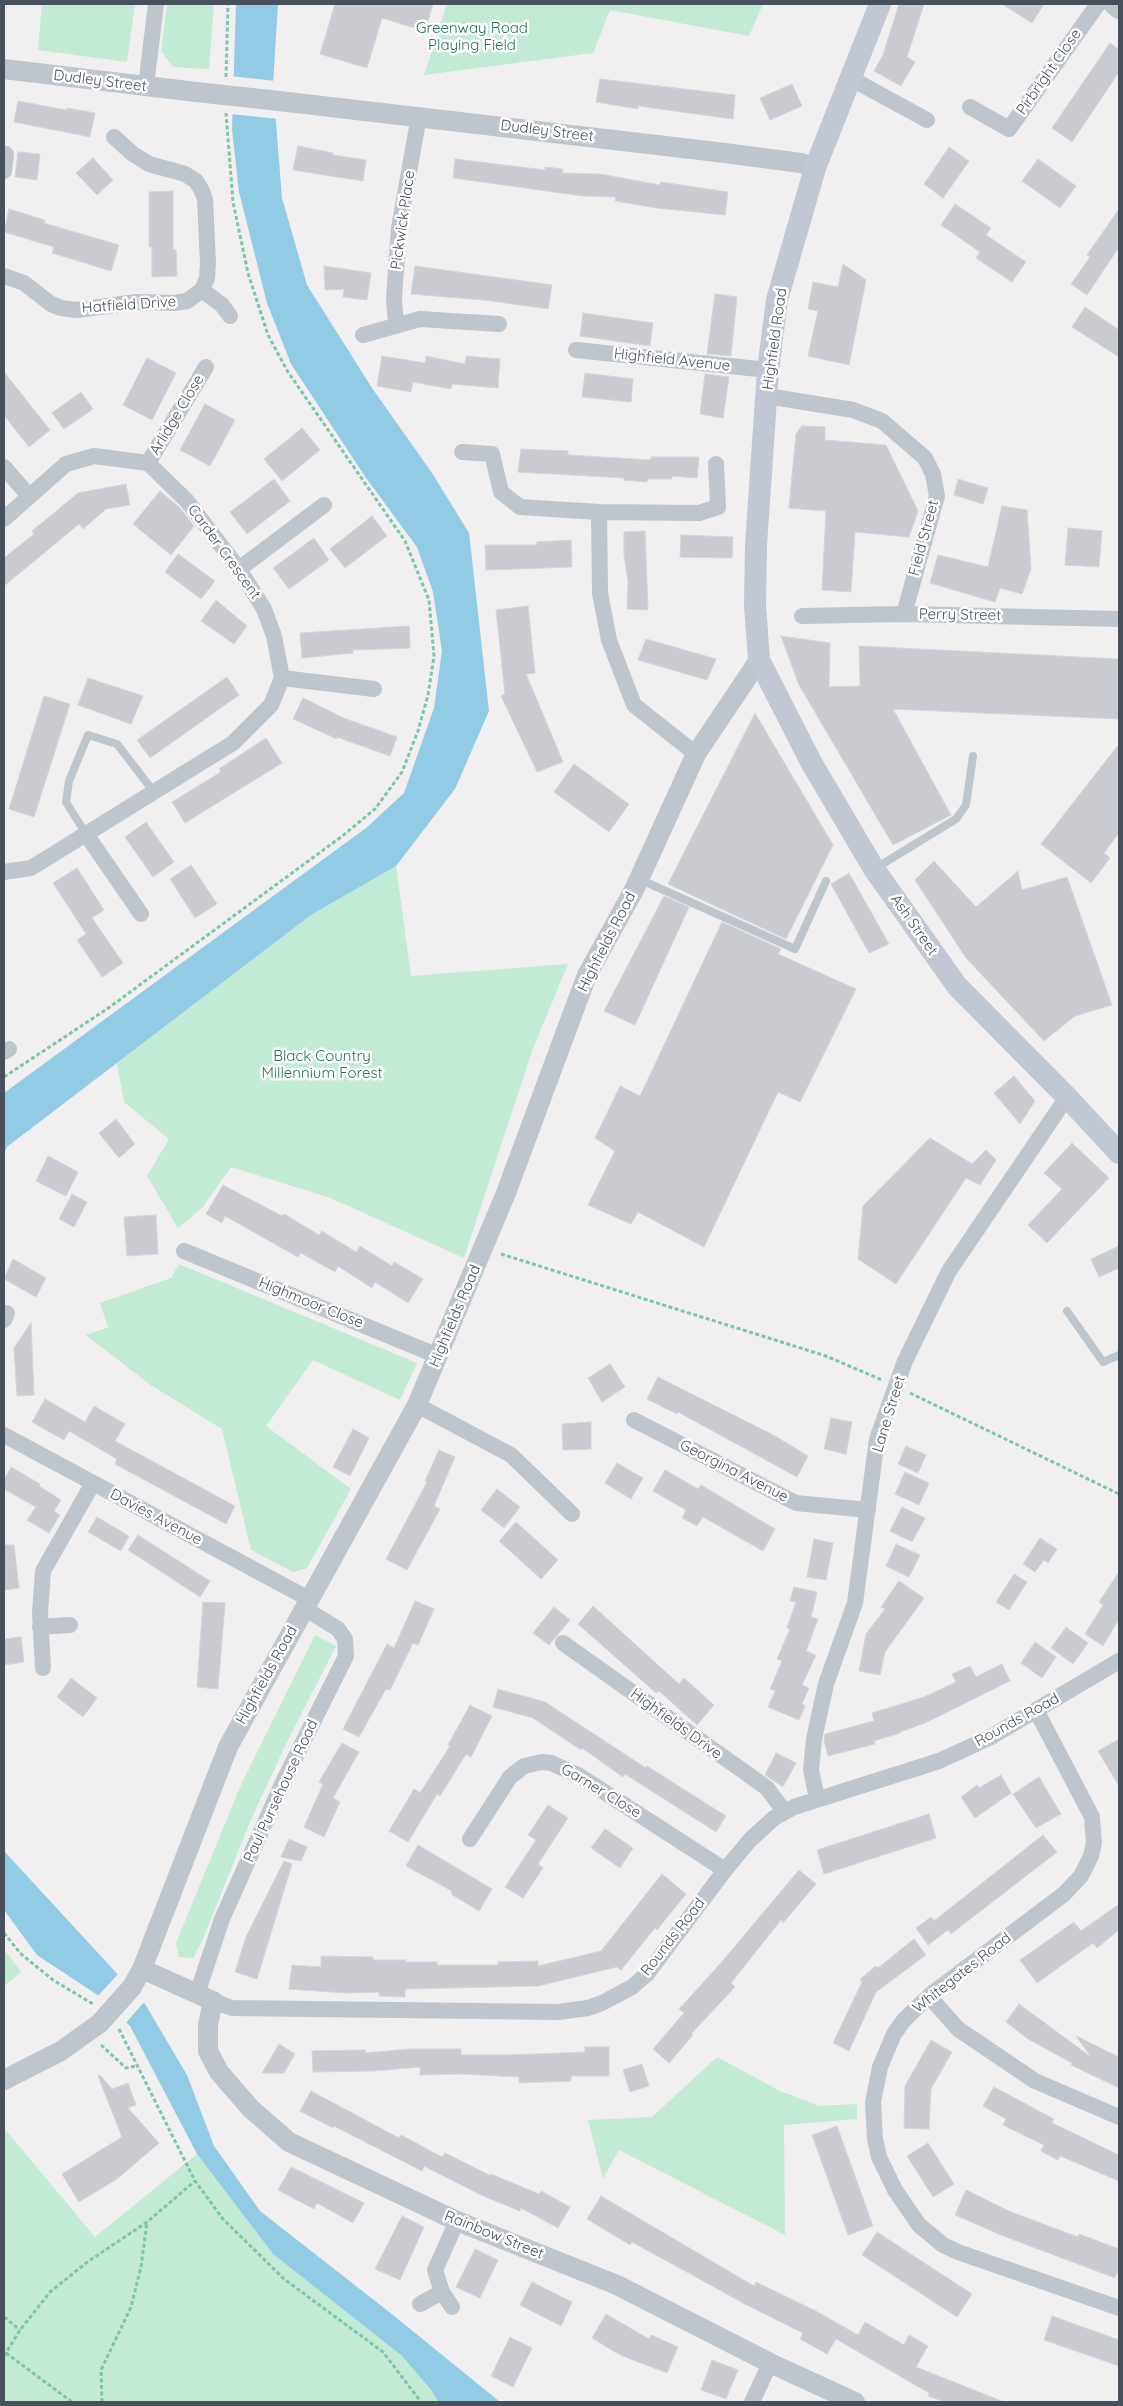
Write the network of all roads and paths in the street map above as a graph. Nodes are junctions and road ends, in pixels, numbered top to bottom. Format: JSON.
{"nodes":[{"id":1,"x":156,"y":4,"type":"edge"},
{"id":2,"x":880,"y":4,"type":"edge"},
{"id":3,"x":1098,"y":4,"type":"edge"},
{"id":4,"x":1113,"y":4,"type":"edge"},
{"id":5,"x":1119,"y":9,"type":"edge"},
{"id":6,"x":4,"y":70,"type":"edge"},
{"id":7,"x":850,"y":78,"type":"junction"},
{"id":8,"x":146,"y":86,"type":"junction"},
{"id":9,"x":970,"y":107,"type":"dead end"},
{"id":10,"x":419,"y":116,"type":"junction"},
{"id":11,"x":927,"y":120,"type":"dead end"},
{"id":12,"x":114,"y":137,"type":"dead end"},
{"id":13,"x":6,"y":154,"type":"dead end"},
{"id":14,"x":815,"y":168,"type":"junction"},
{"id":15,"x":4,"y":171,"type":"edge"},
{"id":16,"x":4,"y":276,"type":"edge"},
{"id":17,"x":202,"y":290,"type":"junction"},
{"id":18,"x":230,"y":316,"type":"dead end"},
{"id":19,"x":500,"y":324,"type":"dead end"},
{"id":20,"x":396,"y":325,"type":"junction"},
{"id":21,"x":363,"y":335,"type":"dead end"},
{"id":22,"x":576,"y":350,"type":"dead end"},
{"id":23,"x":206,"y":367,"type":"dead end"},
{"id":24,"x":768,"y":370,"type":"junction"},
{"id":25,"x":767,"y":396,"type":"junction"},
{"id":26,"x":462,"y":452,"type":"dead end"},
{"id":27,"x":148,"y":463,"type":"junction"},
{"id":28,"x":716,"y":464,"type":"dead end"},
{"id":29,"x":4,"y":467,"type":"edge"},
{"id":30,"x":29,"y":496,"type":"junction"},
{"id":31,"x":324,"y":506,"type":"dead end"},
{"id":32,"x":600,"y":512,"type":"junction"},
{"id":33,"x":4,"y":519,"type":"edge"},
{"id":34,"x":239,"y":569,"type":"junction"},
{"id":35,"x":904,"y":614,"type":"junction"},
{"id":36,"x":802,"y":616,"type":"dead end"},
{"id":37,"x":1119,"y":619,"type":"edge"},
{"id":38,"x":759,"y":660,"type":"junction"},
{"id":39,"x":282,"y":678,"type":"junction"},
{"id":40,"x":374,"y":689,"type":"dead end"},
{"id":41,"x":696,"y":754,"type":"junction"},
{"id":42,"x":973,"y":756,"type":"dead end"},
{"id":43,"x":154,"y":792,"type":"junction"},
{"id":44,"x":86,"y":834,"type":"junction"},
{"id":45,"x":874,"y":869,"type":"junction"},
{"id":46,"x":4,"y":872,"type":"edge"},
{"id":47,"x":639,"y":879,"type":"junction"},
{"id":48,"x":826,"y":881,"type":"dead end"},
{"id":49,"x":141,"y":914,"type":"dead end"},
{"id":50,"x":1068,"y":1097,"type":"junction"},
{"id":51,"x":1117,"y":1144,"type":"edge"},
{"id":52,"x":484,"y":1249,"type":"junction"},
{"id":53,"x":184,"y":1251,"type":"dead end"},
{"id":54,"x":1067,"y":1311,"type":"dead end"},
{"id":55,"x":1119,"y":1355,"type":"edge"},
{"id":56,"x":438,"y":1356,"type":"junction"},
{"id":57,"x":885,"y":1382,"type":"dead end"},
{"id":58,"x":902,"y":1389,"type":"dead end"},
{"id":59,"x":417,"y":1405,"type":"junction"},
{"id":60,"x":634,"y":1420,"type":"dead end"},
{"id":61,"x":4,"y":1435,"type":"edge"},
{"id":62,"x":93,"y":1483,"type":"junction"},
{"id":63,"x":1119,"y":1494,"type":"edge"},
{"id":64,"x":868,"y":1510,"type":"junction"},
{"id":65,"x":572,"y":1514,"type":"dead end"},
{"id":66,"x":307,"y":1603,"type":"junction"},
{"id":67,"x":70,"y":1625,"type":"dead end"},
{"id":68,"x":40,"y":1627,"type":"junction"},
{"id":69,"x":563,"y":1643,"type":"dead end"},
{"id":70,"x":1119,"y":1662,"type":"edge"},
{"id":71,"x":43,"y":1668,"type":"dead end"},
{"id":72,"x":1036,"y":1710,"type":"junction"},
{"id":73,"x":817,"y":1799,"type":"junction"},
{"id":74,"x":784,"y":1811,"type":"junction"},
{"id":75,"x":470,"y":1839,"type":"dead end"},
{"id":76,"x":725,"y":1870,"type":"junction"},
{"id":77,"x":4,"y":1933,"type":"edge"},
{"id":78,"x":142,"y":1969,"type":"junction"},
{"id":79,"x":929,"y":1996,"type":"junction"},
{"id":80,"x":204,"y":1998,"type":"junction"},
{"id":81,"x":99,"y":2021,"type":"junction"},
{"id":82,"x":136,"y":2066,"type":"junction"},
{"id":83,"x":4,"y":2080,"type":"edge"},
{"id":84,"x":1119,"y":2117,"type":"edge"},
{"id":85,"x":195,"y":2181,"type":"junction"},
{"id":86,"x":458,"y":2220,"type":"junction"},
{"id":87,"x":147,"y":2222,"type":"junction"},
{"id":88,"x":442,"y":2292,"type":"junction"},
{"id":89,"x":420,"y":2304,"type":"dead end"},
{"id":90,"x":452,"y":2307,"type":"dead end"},
{"id":91,"x":1119,"y":2308,"type":"edge"},
{"id":92,"x":4,"y":2317,"type":"edge"},
{"id":93,"x":20,"y":2330,"type":"junction"},
{"id":94,"x":5,"y":2354,"type":"edge"},
{"id":95,"x":770,"y":2363,"type":"junction"},
{"id":96,"x":72,"y":2402,"type":"edge"},
{"id":97,"x":102,"y":2402,"type":"edge"},
{"id":98,"x":421,"y":2402,"type":"edge"},
{"id":99,"x":752,"y":2402,"type":"edge"},
{"id":100,"x":854,"y":2402,"type":"edge"}],
"edges":[{"from":1,"to":8,"type":"street"},
{"from":2,"to":7,"type":"main road","name":"Highfield Road"},
{"from":3,"to":9,"type":"street","name":"Pirbright Close"},
{"from":4,"to":5,"type":"street"},
{"from":6,"to":8,"type":"street","name":"Dudley Street"},
{"from":7,"to":11,"type":"street"},
{"from":7,"to":14,"type":"main road","name":"Highfield Road"},
{"from":8,"to":10,"type":"street","name":"Dudley Street","bridge":true},
{"from":10,"to":14,"type":"street","name":"Dudley Street"},
{"from":10,"to":20,"type":"street","name":"Pickwick Place"},
{"from":12,"to":17,"type":"street"},
{"from":13,"to":15,"type":"street"},
{"from":14,"to":24,"type":"main road","name":"Highfield Road"},
{"from":16,"to":17,"type":"street","name":"Hatfield Drive"},
{"from":17,"to":18,"type":"street"},
{"from":19,"to":20,"type":"street"},
{"from":20,"to":21,"type":"street"},
{"from":22,"to":24,"type":"street","name":"Highfield Avenue"},
{"from":23,"to":27,"type":"street","name":"Arlidge Close"},
{"from":24,"to":25,"type":"main road","name":"Highfield Road"},
{"from":25,"to":35,"type":"street","name":"Field Street"},
{"from":25,"to":38,"type":"main road","name":"Highfield Road"},
{"from":26,"to":32,"type":"street"},
{"from":27,"to":30,"type":"street"},
{"from":27,"to":34,"type":"street","name":"Carder Crescent"},
{"from":28,"to":32,"type":"street"},
{"from":29,"to":30,"type":"street"},
{"from":30,"to":33,"type":"street"},
{"from":31,"to":34,"type":"street"},
{"from":32,"to":41,"type":"street"},
{"from":34,"to":39,"type":"street","name":"Carder Crescent"},
{"from":35,"to":36,"type":"street","name":"Perry Street"},
{"from":35,"to":37,"type":"street","name":"Perry Street"},
{"from":38,"to":41,"type":"street","name":"Highfields Road"},
{"from":38,"to":45,"type":"main road","name":"Ash Street"},
{"from":39,"to":40,"type":"street"},
{"from":39,"to":43,"type":"street"},
{"from":41,"to":47,"type":"street","name":"Highfields Road"},
{"from":42,"to":45,"type":"lane"},
{"from":43,"to":44,"type":"street"},
{"from":43,"to":44,"type":"lane"},
{"from":44,"to":46,"type":"street"},
{"from":44,"to":49,"type":"street"},
{"from":45,"to":50,"type":"main road","name":"Ash Street"},
{"from":47,"to":48,"type":"lane"},
{"from":47,"to":52,"type":"street","name":"Highfields Road"},
{"from":50,"to":51,"type":"main road","name":"Ash Street"},
{"from":50,"to":64,"type":"street","name":"Lane Street"},
{"from":52,"to":56,"type":"street","name":"Highfields Road"},
{"from":52,"to":57,"type":"path"},
{"from":53,"to":56,"type":"street","name":"Highmoor Close"},
{"from":54,"to":55,"type":"lane"},
{"from":56,"to":59,"type":"street","name":"Highfields Road"},
{"from":58,"to":63,"type":"path"},
{"from":59,"to":65,"type":"street"},
{"from":59,"to":66,"type":"street","name":"Highfields Road"},
{"from":60,"to":64,"type":"street","name":"Georgina Avenue"},
{"from":61,"to":62,"type":"street","name":"Davies Avenue"},
{"from":62,"to":66,"type":"street","name":"Davies Avenue"},
{"from":62,"to":68,"type":"street"},
{"from":64,"to":73,"type":"street","name":"Lane Street"},
{"from":66,"to":78,"type":"street","name":"Highfields Road"},
{"from":66,"to":80,"type":"street","name":"Paul Pursehouse Road"},
{"from":67,"to":68,"type":"street"},
{"from":68,"to":71,"type":"street"},
{"from":69,"to":74,"type":"street","name":"Highfields Drive"},
{"from":70,"to":72,"type":"street","name":"Rounds Road"},
{"from":72,"to":73,"type":"street","name":"Rounds Road"},
{"from":72,"to":79,"type":"street","name":"Whitegates Road"},
{"from":73,"to":74,"type":"street","name":"Rounds Road"},
{"from":74,"to":76,"type":"street","name":"Rounds Road"},
{"from":75,"to":76,"type":"street","name":"Garner Close"},
{"from":76,"to":80,"type":"street","name":"Rounds Road"},
{"from":77,"to":81,"type":"path"},
{"from":78,"to":80,"type":"street","name":"Rounds Road"},
{"from":78,"to":81,"type":"street","name":"Highfields Road","bridge":true},
{"from":79,"to":84,"type":"street"},
{"from":79,"to":91,"type":"street","name":"Whitegates Road"},
{"from":80,"to":86,"type":"street","name":"Rainbow Street"},
{"from":81,"to":82,"type":"path"},
{"from":81,"to":82,"type":"path"},
{"from":81,"to":83,"type":"street"},
{"from":82,"to":85,"type":"path"},
{"from":85,"to":87,"type":"path"},
{"from":85,"to":98,"type":"path"},
{"from":86,"to":88,"type":"street"},
{"from":86,"to":95,"type":"street","name":"Rainbow Street"},
{"from":87,"to":93,"type":"path"},
{"from":87,"to":97,"type":"path"},
{"from":88,"to":89,"type":"street"},
{"from":88,"to":90,"type":"street"},
{"from":92,"to":93,"type":"path"},
{"from":93,"to":94,"type":"path"},
{"from":94,"to":96,"type":"path"},
{"from":95,"to":99,"type":"street"},
{"from":95,"to":100,"type":"street","name":"Rainbow Street"}]}
